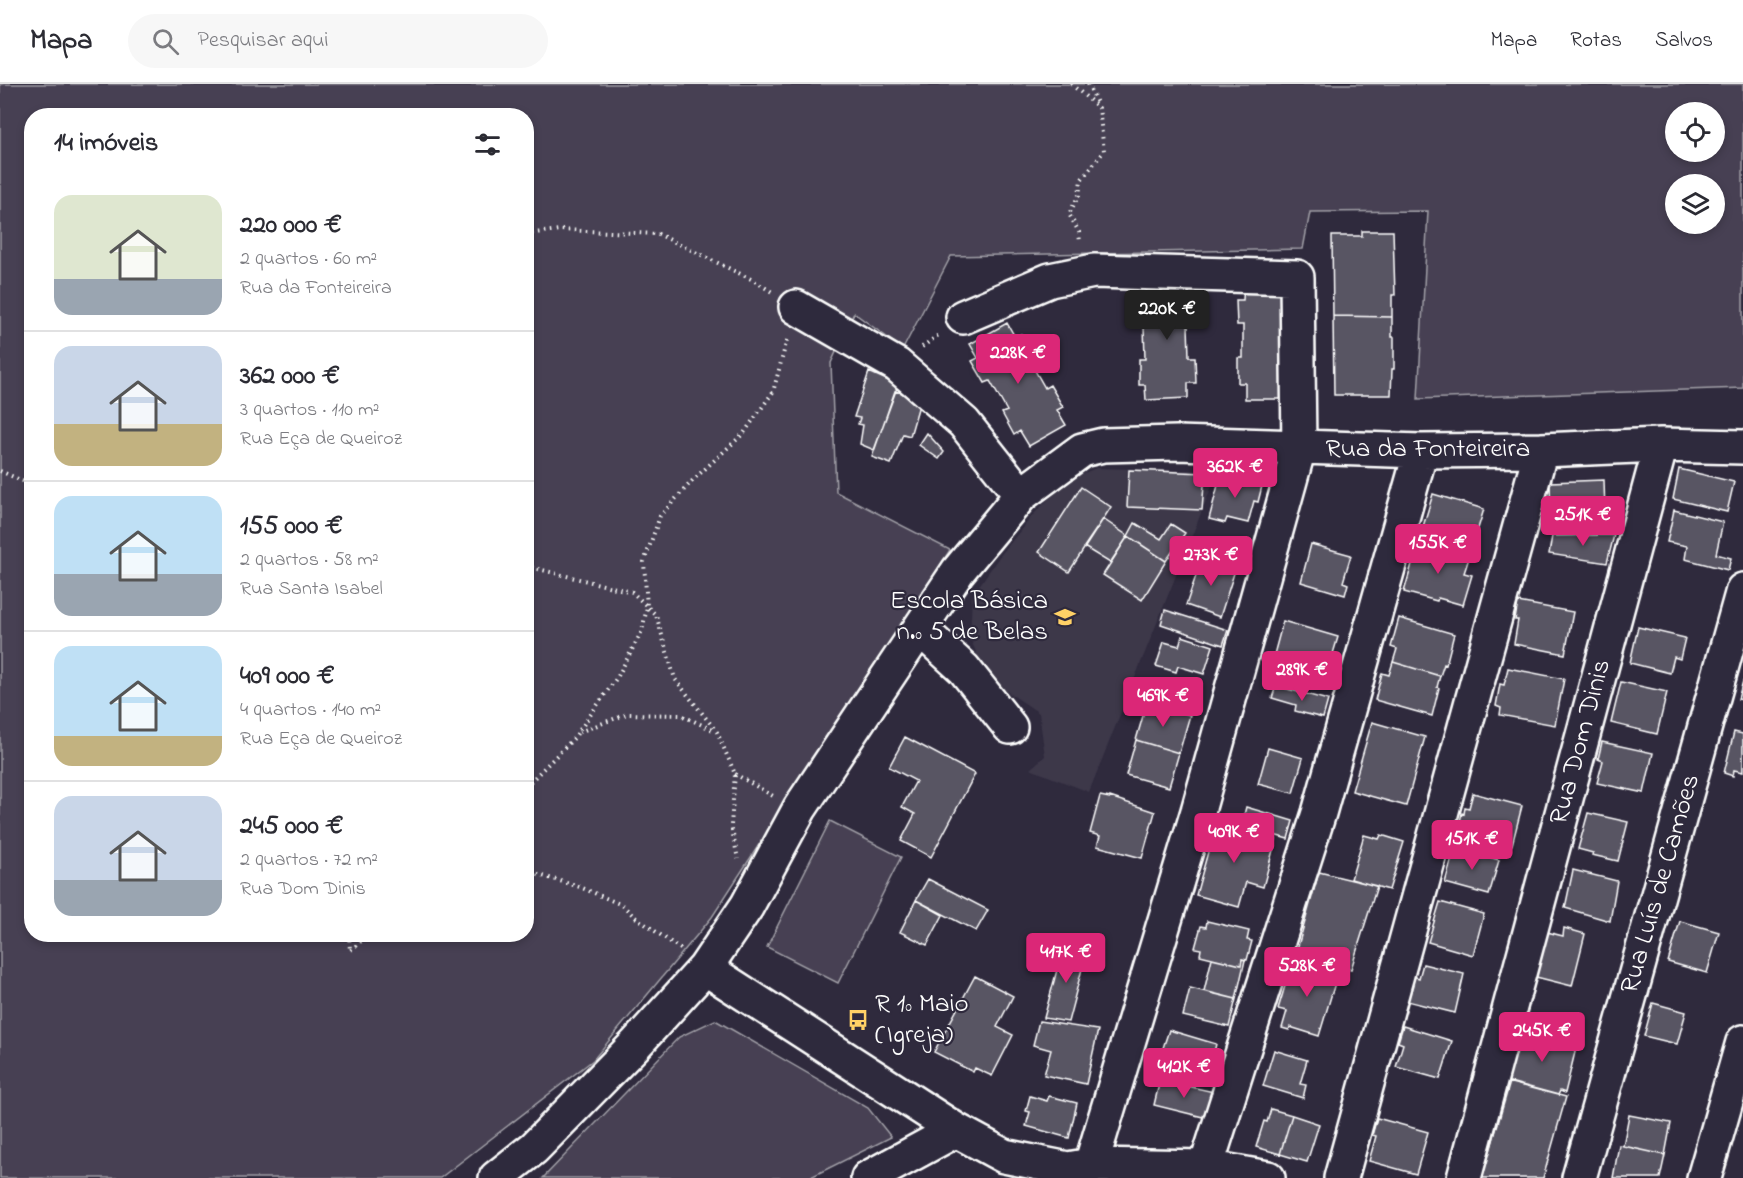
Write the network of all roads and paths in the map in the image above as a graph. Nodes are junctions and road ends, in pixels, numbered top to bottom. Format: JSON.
{"nodes":[{"id":1,"x":1071,"y":84,"type":"edge"},
{"id":2,"x":1088,"y":84,"type":"edge"},
{"id":3,"x":1099,"y":108,"type":"junction"},
{"id":4,"x":534,"y":233,"type":"edge"},
{"id":5,"x":1081,"y":274,"type":"junction"},
{"id":6,"x":796,"y":307,"type":"junction"},
{"id":7,"x":963,"y":317,"type":"joint"},
{"id":8,"x":897,"y":365,"type":"junction"},
{"id":9,"x":1660,"y":445,"type":"junction"},
{"id":10,"x":1743,"y":447,"type":"edge"},
{"id":11,"x":1299,"y":448,"type":"junction"},
{"id":12,"x":1541,"y":450,"type":"junction"},
{"id":13,"x":1421,"y":451,"type":"junction"},
{"id":14,"x":0,"y":471,"type":"edge"},
{"id":15,"x":24,"y":482,"type":"edge"},
{"id":16,"x":1021,"y":495,"type":"junction"},
{"id":17,"x":534,"y":568,"type":"edge"},
{"id":18,"x":1743,"y":590,"type":"edge"},
{"id":19,"x":647,"y":607,"type":"junction"},
{"id":20,"x":920,"y":630,"type":"junction"},
{"id":21,"x":1010,"y":727,"type":"dead end"},
{"id":22,"x":578,"y":732,"type":"junction"},
{"id":23,"x":717,"y":732,"type":"junction"},
{"id":24,"x":735,"y":774,"type":"junction"},
{"id":25,"x":534,"y":778,"type":"edge"},
{"id":26,"x":800,"y":808,"type":"junction"},
{"id":27,"x":534,"y":873,"type":"edge"},
{"id":28,"x":747,"y":906,"type":"junction"},
{"id":29,"x":349,"y":942,"type":"edge"},
{"id":30,"x":360,"y":942,"type":"edge"},
{"id":31,"x":705,"y":968,"type":"junction"},
{"id":32,"x":1743,"y":1042,"type":"edge"},
{"id":33,"x":956,"y":1130,"type":"junction"},
{"id":34,"x":1073,"y":1171,"type":"edge"},
{"id":35,"x":1201,"y":1172,"type":"edge"},
{"id":36,"x":496,"y":1178,"type":"edge"},
{"id":37,"x":868,"y":1178,"type":"edge"},
{"id":38,"x":1268,"y":1178,"type":"edge"},
{"id":39,"x":1341,"y":1178,"type":"edge"},
{"id":40,"x":1464,"y":1178,"type":"edge"},
{"id":41,"x":1579,"y":1178,"type":"edge"},
{"id":42,"x":1704,"y":1178,"type":"edge"}],
"edges":[{"from":1,"to":3,"type":"path"},
{"from":2,"to":3,"type":"path"},
{"from":3,"to":5,"type":"path"},
{"from":4,"to":6,"type":"path"},
{"from":5,"to":7,"type":"street"},
{"from":5,"to":11,"type":"street"},
{"from":6,"to":8,"type":"street"},
{"from":6,"to":19,"type":"path"},
{"from":7,"to":8,"type":"path"},
{"from":8,"to":16,"type":"street"},
{"from":9,"to":10,"type":"street","name":"Rua da Fonteireira"},
{"from":9,"to":12,"type":"street","name":"Rua da Fonteireira"},
{"from":9,"to":40,"type":"street","name":"Rua Dom Dinis"},
{"from":11,"to":13,"type":"street","name":"Rua da Fonteireira"},
{"from":11,"to":16,"type":"street","name":"Rua da Fonteireira"},
{"from":11,"to":34,"type":"street"},
{"from":12,"to":13,"type":"street","name":"Rua da Fonteireira"},
{"from":12,"to":39,"type":"street"},
{"from":13,"to":35,"type":"street"},
{"from":14,"to":15,"type":"path"},
{"from":16,"to":20,"type":"street","name":"Rua da Fonteireira"},
{"from":17,"to":19,"type":"path"},
{"from":18,"to":41,"type":"street","name":"Rua Luís de Camões"},
{"from":19,"to":22,"type":"path"},
{"from":19,"to":23,"type":"path"},
{"from":20,"to":21,"type":"street"},
{"from":20,"to":26,"type":"street","name":"Rua da Fonteireira"},
{"from":22,"to":23,"type":"path"},
{"from":22,"to":25,"type":"path"},
{"from":23,"to":24,"type":"path"},
{"from":24,"to":26,"type":"path"},
{"from":24,"to":28,"type":"path"},
{"from":26,"to":28,"type":"street","name":"Rua da Fonteireira"},
{"from":27,"to":31,"type":"path"},
{"from":28,"to":31,"type":"street","name":"Rua da Fonteireira"},
{"from":29,"to":30,"type":"path"},
{"from":31,"to":33,"type":"street"},
{"from":31,"to":36,"type":"street","name":"Rua da Fonteireira"},
{"from":32,"to":42,"type":"street"},
{"from":33,"to":34,"type":"street"},
{"from":33,"to":37,"type":"street"},
{"from":34,"to":35,"type":"street"},
{"from":35,"to":38,"type":"street"}]}
